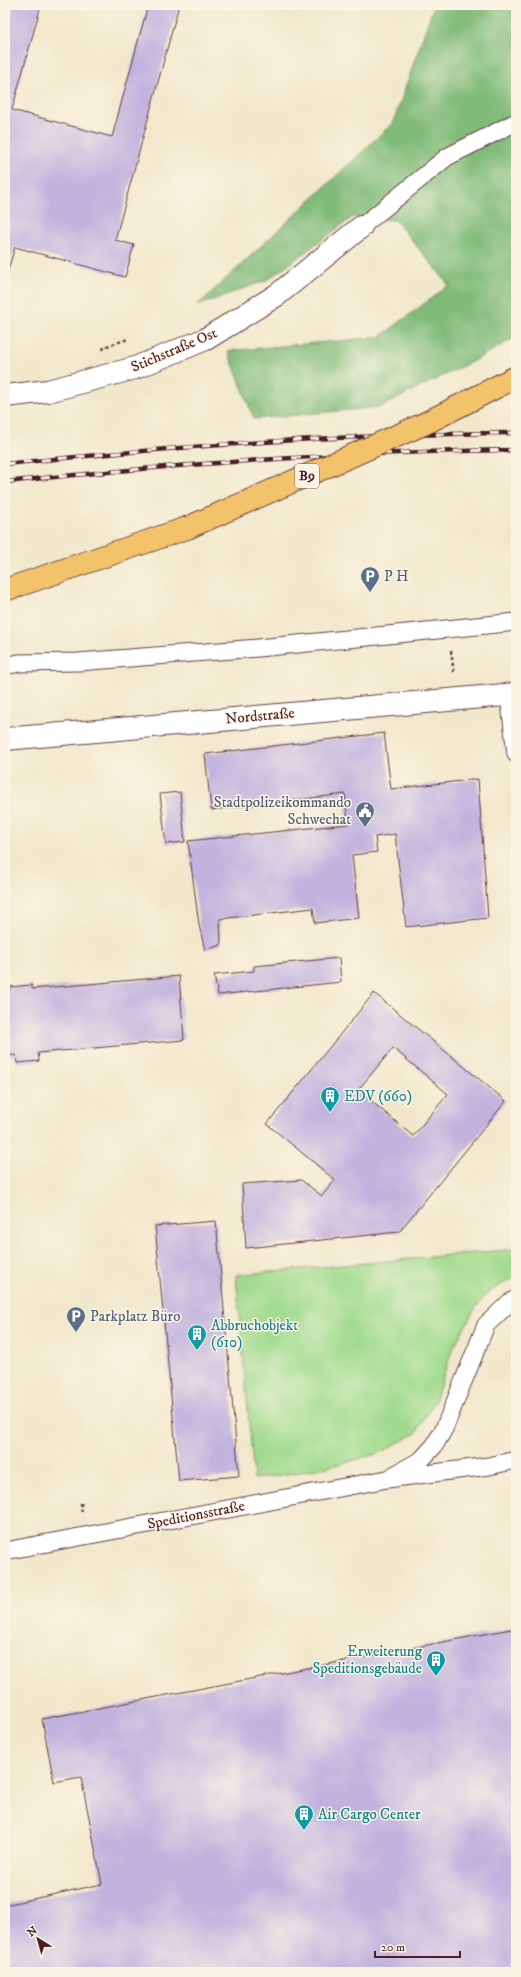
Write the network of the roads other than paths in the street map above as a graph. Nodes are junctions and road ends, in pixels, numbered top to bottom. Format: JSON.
{"nodes":[{"id":1,"x":516,"y":122,"type":"edge"},
{"id":2,"x":360,"y":227,"type":"joint"},
{"id":3,"x":516,"y":377,"type":"edge"},
{"id":4,"x":516,"y":392,"type":"edge"},
{"id":5,"x":5,"y":396,"type":"edge"},
{"id":6,"x":426,"y":423,"type":"junction"},
{"id":7,"x":5,"y":590,"type":"edge"},
{"id":8,"x":516,"y":622,"type":"edge"},
{"id":9,"x":5,"y":666,"type":"edge"},
{"id":10,"x":512,"y":694,"type":"edge"},
{"id":11,"x":5,"y":739,"type":"edge"},
{"id":12,"x":516,"y":754,"type":"edge"},
{"id":13,"x":516,"y":1299,"type":"edge"},
{"id":14,"x":516,"y":1460,"type":"edge"},
{"id":15,"x":387,"y":1479,"type":"junction"},
{"id":16,"x":5,"y":1551,"type":"edge"}],
"edges":[{"from":1,"to":2,"type":"lane"},
{"from":2,"to":5,"type":"street","name":"Stichstraße Ost"},
{"from":3,"to":6,"type":"main road","number":"B9"},
{"from":4,"to":6,"type":"main road"},
{"from":6,"to":7,"type":"main road","number":"B9","bridge":true},
{"from":8,"to":9,"type":"lane"},
{"from":10,"to":11,"type":"street","name":"Nordstraße"},
{"from":10,"to":12,"type":"lane"},
{"from":13,"to":15,"type":"lane","name":"Speditionsstraße"},
{"from":14,"to":15,"type":"lane","name":"Speditionsstraße"},
{"from":15,"to":16,"type":"lane","name":"Speditionsstraße"}]}
